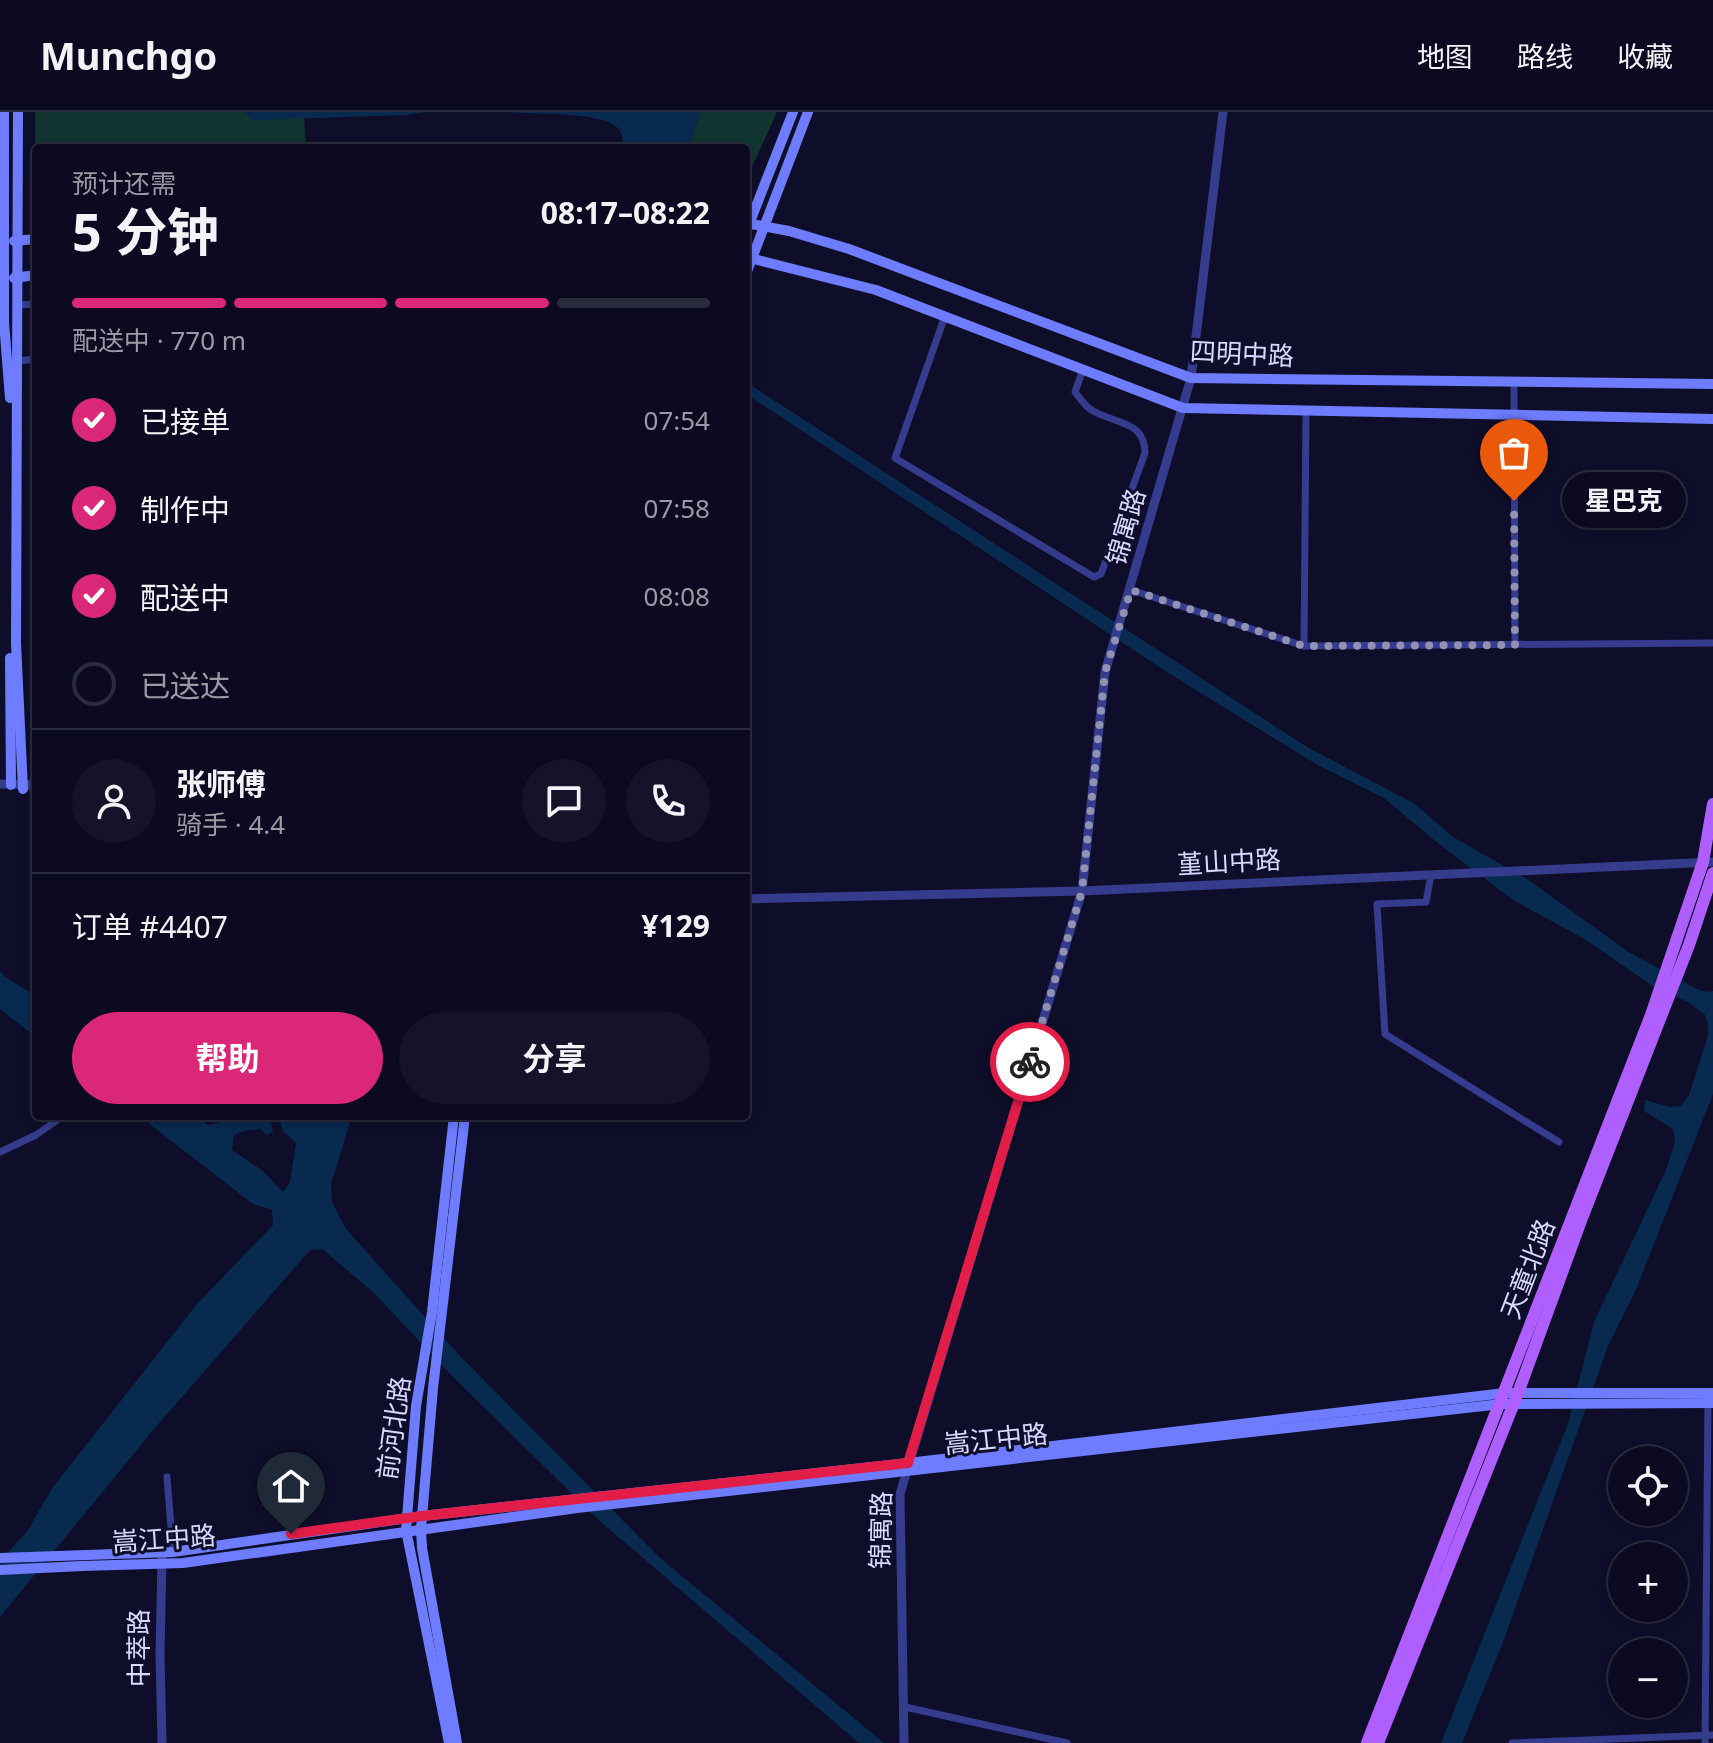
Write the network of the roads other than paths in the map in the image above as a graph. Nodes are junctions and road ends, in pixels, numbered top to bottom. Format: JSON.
{"nodes":[{"id":1,"x":4,"y":112,"type":"edge"},
{"id":2,"x":18,"y":112,"type":"edge"},
{"id":3,"x":793,"y":112,"type":"edge"},
{"id":4,"x":808,"y":112,"type":"edge"},
{"id":5,"x":1223,"y":112,"type":"edge"},
{"id":6,"x":750,"y":219,"type":"edge"},
{"id":7,"x":750,"y":226,"type":"edge"},
{"id":8,"x":764,"y":227,"type":"junction"},
{"id":9,"x":32,"y":239,"type":"edge"},
{"id":10,"x":18,"y":241,"type":"junction"},
{"id":11,"x":2,"y":242,"type":"edge"},
{"id":12,"x":750,"y":256,"type":"edge"},
{"id":13,"x":750,"y":258,"type":"edge"},
{"id":14,"x":32,"y":275,"type":"edge"},
{"id":15,"x":18,"y":277,"type":"junction"},
{"id":16,"x":2,"y":280,"type":"edge"},
{"id":17,"x":32,"y":304,"type":"edge"},
{"id":18,"x":18,"y":305,"type":"junction"},
{"id":19,"x":945,"y":316,"type":"junction"},
{"id":20,"x":32,"y":359,"type":"edge"},
{"id":21,"x":18,"y":361,"type":"junction"},
{"id":22,"x":1083,"y":369,"type":"junction"},
{"id":23,"x":1191,"y":378,"type":"junction"},
{"id":24,"x":1514,"y":382,"type":"junction"},
{"id":25,"x":1713,"y":384,"type":"edge"},
{"id":26,"x":1183,"y":408,"type":"junction"},
{"id":27,"x":1306,"y":410,"type":"junction"},
{"id":28,"x":1514,"y":415,"type":"junction"},
{"id":29,"x":1713,"y":419,"type":"edge"},
{"id":30,"x":1131,"y":590,"type":"junction"},
{"id":31,"x":1713,"y":643,"type":"edge"},
{"id":32,"x":1515,"y":645,"type":"junction"},
{"id":33,"x":1304,"y":646,"type":"junction"},
{"id":34,"x":5,"y":784,"type":"edge"},
{"id":35,"x":32,"y":786,"type":"edge"},
{"id":36,"x":23,"y":787,"type":"junction"},
{"id":37,"x":32,"y":791,"type":"edge"},
{"id":38,"x":1713,"y":804,"type":"edge"},
{"id":39,"x":1708,"y":862,"type":"edge"},
{"id":40,"x":1713,"y":873,"type":"edge"},
{"id":41,"x":1431,"y":875,"type":"junction"},
{"id":42,"x":1082,"y":891,"type":"junction"},
{"id":43,"x":750,"y":899,"type":"edge"},
{"id":44,"x":1674,"y":965,"type":"junction"},
{"id":45,"x":57,"y":1120,"type":"edge"},
{"id":46,"x":454,"y":1120,"type":"edge"},
{"id":47,"x":464,"y":1120,"type":"edge"},
{"id":48,"x":1559,"y":1142,"type":"dead end"},
{"id":49,"x":0,"y":1152,"type":"edge"},
{"id":50,"x":437,"y":1316,"type":"junction"},
{"id":51,"x":1509,"y":1398,"type":"junction"},
{"id":52,"x":1711,"y":1398,"type":"edge"},
{"id":53,"x":907,"y":1467,"type":"junction"},
{"id":54,"x":167,"y":1477,"type":"dead end"},
{"id":55,"x":574,"y":1504,"type":"junction"},
{"id":56,"x":422,"y":1516,"type":"junction"},
{"id":57,"x":406,"y":1524,"type":"junction"},
{"id":58,"x":421,"y":1529,"type":"junction"},
{"id":59,"x":167,"y":1552,"type":"junction"},
{"id":60,"x":0,"y":1558,"type":"edge"},
{"id":61,"x":82,"y":1561,"type":"junction"},
{"id":62,"x":162,"y":1564,"type":"junction"},
{"id":63,"x":0,"y":1570,"type":"edge"},
{"id":64,"x":905,"y":1707,"type":"junction"},
{"id":65,"x":1708,"y":1738,"type":"edge"},
{"id":66,"x":904,"y":1742,"type":"edge"},
{"id":67,"x":162,"y":1743,"type":"edge"},
{"id":68,"x":449,"y":1743,"type":"edge"},
{"id":69,"x":457,"y":1743,"type":"edge"},
{"id":70,"x":1067,"y":1743,"type":"edge"},
{"id":71,"x":1366,"y":1743,"type":"edge"},
{"id":72,"x":1378,"y":1743,"type":"edge"},
{"id":73,"x":1512,"y":1743,"type":"edge"}],
"edges":[{"from":1,"to":11,"type":"main road"},
{"from":2,"to":10,"type":"main road"},
{"from":3,"to":6,"type":"main road"},
{"from":4,"to":8,"type":"main road"},
{"from":5,"to":23,"type":"street","name":"锦寓路"},
{"from":7,"to":8,"type":"main road","name":"四明中路"},
{"from":8,"to":12,"type":"main road"},
{"from":8,"to":23,"type":"main road","name":"四明中路"},
{"from":9,"to":10,"type":"main road"},
{"from":10,"to":11,"type":"main road"},
{"from":10,"to":15,"type":"main road"},
{"from":11,"to":16,"type":"main road"},
{"from":13,"to":19,"type":"main road","name":"四明中路"},
{"from":14,"to":15,"type":"main road"},
{"from":15,"to":16,"type":"main road"},
{"from":15,"to":18,"type":"main road"},
{"from":16,"to":34,"type":"main road"},
{"from":17,"to":18,"type":"street"},
{"from":18,"to":21,"type":"main road"},
{"from":19,"to":22,"type":"main road","name":"四明中路"},
{"from":19,"to":22,"type":"street"},
{"from":20,"to":21,"type":"street"},
{"from":21,"to":36,"type":"main road"},
{"from":22,"to":26,"type":"main road","name":"四明中路"},
{"from":23,"to":24,"type":"main road","name":"四明中路"},
{"from":23,"to":26,"type":"street","name":"锦寓路"},
{"from":24,"to":25,"type":"main road","name":"四明中路"},
{"from":24,"to":28,"type":"street"},
{"from":26,"to":27,"type":"main road","name":"四明中路"},
{"from":26,"to":30,"type":"street","name":"锦寓路"},
{"from":27,"to":28,"type":"main road","name":"四明中路"},
{"from":27,"to":33,"type":"street"},
{"from":28,"to":29,"type":"main road","name":"四明中路"},
{"from":28,"to":32,"type":"street"},
{"from":30,"to":33,"type":"street"},
{"from":30,"to":42,"type":"street","name":"锦寓路"},
{"from":31,"to":32,"type":"street"},
{"from":32,"to":33,"type":"street"},
{"from":34,"to":36,"type":"street"},
{"from":35,"to":36,"type":"street"},
{"from":36,"to":37,"type":"street"},
{"from":38,"to":39,"type":"main road","name":"天童北路"},
{"from":39,"to":41,"type":"street","name":"堇山中路"},
{"from":39,"to":44,"type":"main road","name":"天童北路"},
{"from":40,"to":44,"type":"main road"},
{"from":41,"to":42,"type":"street","name":"堇山中路"},
{"from":41,"to":48,"type":"street"},
{"from":42,"to":43,"type":"street","name":"堇山中路"},
{"from":42,"to":53,"type":"street","name":"锦寓路"},
{"from":44,"to":51,"type":"main road","name":"天童北路"},
{"from":44,"to":51,"type":"main road"},
{"from":45,"to":49,"type":"street"},
{"from":46,"to":50,"type":"main road","name":"前河北路"},
{"from":47,"to":50,"type":"main road","name":"前河北路"},
{"from":50,"to":56,"type":"main road","name":"前河北路"},
{"from":50,"to":57,"type":"main road","name":"前河北路"},
{"from":51,"to":52,"type":"main road","name":"嵩江中路"},
{"from":51,"to":52,"type":"main road","name":"嵩江中路"},
{"from":51,"to":53,"type":"main road","name":"嵩江中路"},
{"from":51,"to":71,"type":"main road","name":"天童北路"},
{"from":51,"to":72,"type":"main road"},
{"from":52,"to":65,"type":"street"},
{"from":53,"to":55,"type":"main road","name":"嵩江中路"},
{"from":53,"to":64,"type":"street","name":"锦寓路"},
{"from":54,"to":59,"type":"street"},
{"from":55,"to":56,"type":"main road","name":"嵩江中路"},
{"from":55,"to":58,"type":"main road","name":"嵩江中路"},
{"from":56,"to":57,"type":"main road","name":"嵩江中路"},
{"from":56,"to":58,"type":"main road","name":"前河北路"},
{"from":57,"to":58,"type":"main road","name":"嵩江中路"},
{"from":57,"to":59,"type":"main road","name":"嵩江中路"},
{"from":57,"to":62,"type":"main road","name":"嵩江中路"},
{"from":57,"to":68,"type":"main road","name":"前河北路"},
{"from":58,"to":69,"type":"main road","name":"前河北路"},
{"from":59,"to":61,"type":"main road","name":"嵩江中路"},
{"from":59,"to":62,"type":"street","name":"中萃路"},
{"from":60,"to":61,"type":"main road","name":"嵩江中路"},
{"from":61,"to":62,"type":"main road","name":"嵩江中路"},
{"from":61,"to":63,"type":"main road","name":"嵩江中路","bridge":true},
{"from":62,"to":67,"type":"street","name":"中萃路"},
{"from":64,"to":66,"type":"street","name":"锦寓路"},
{"from":64,"to":70,"type":"street"},
{"from":65,"to":73,"type":"street"}]}
